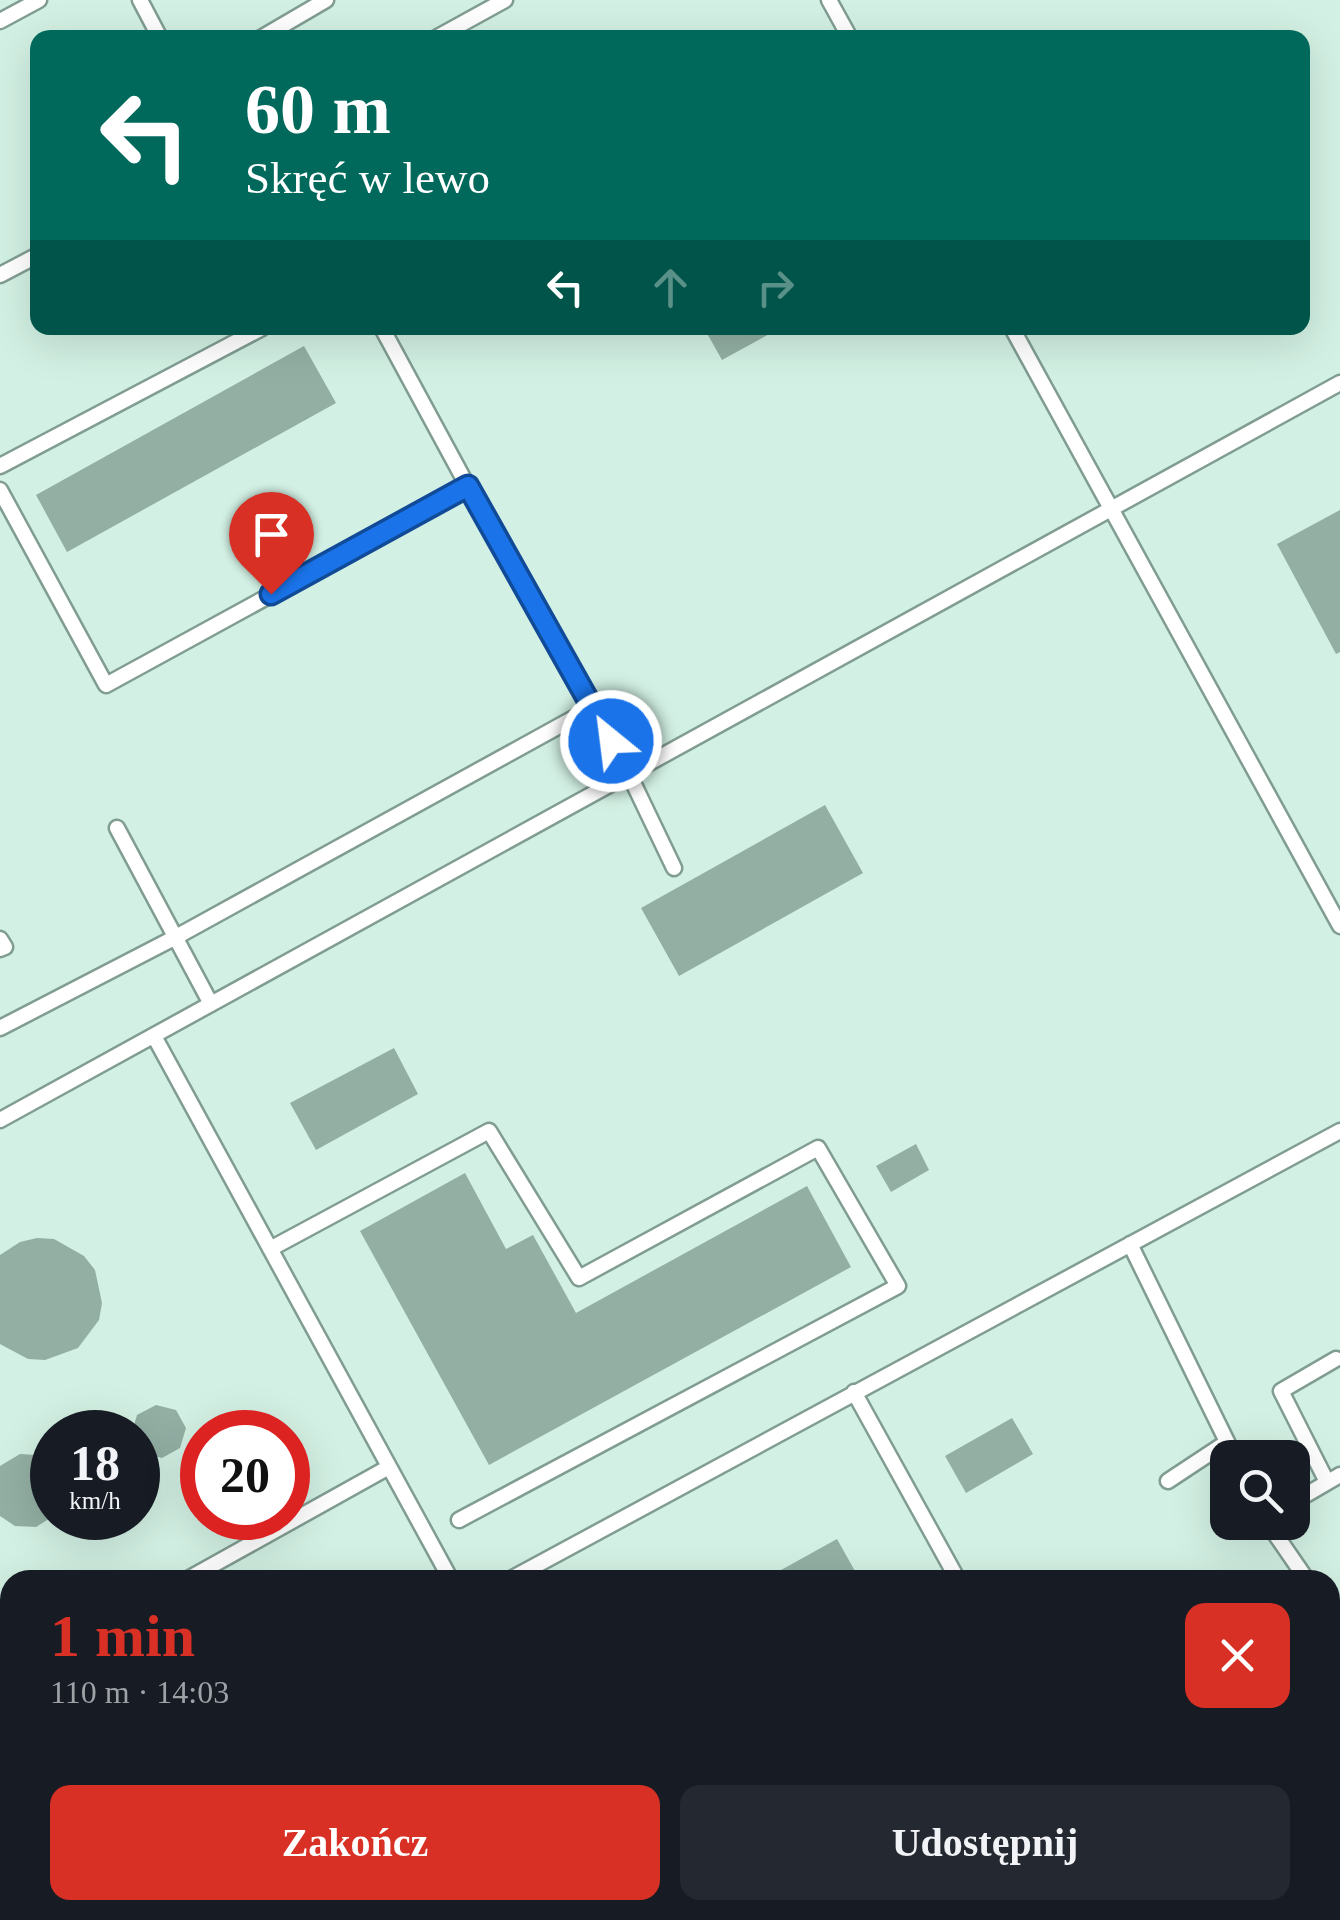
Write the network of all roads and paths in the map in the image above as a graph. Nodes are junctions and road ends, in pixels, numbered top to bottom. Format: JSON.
{"nodes":[{"id":1,"x":39,"y":0,"type":"edge"},
{"id":2,"x":140,"y":0,"type":"edge"},
{"id":3,"x":326,"y":0,"type":"edge"},
{"id":4,"x":505,"y":0,"type":"edge"},
{"id":5,"x":830,"y":0,"type":"edge"},
{"id":6,"x":0,"y":21,"type":"edge"},
{"id":7,"x":156,"y":30,"type":"edge"},
{"id":8,"x":275,"y":30,"type":"edge"},
{"id":9,"x":451,"y":30,"type":"edge"},
{"id":10,"x":846,"y":30,"type":"edge"},
{"id":11,"x":30,"y":259,"type":"edge"},
{"id":12,"x":0,"y":276,"type":"edge"},
{"id":13,"x":249,"y":335,"type":"edge"},
{"id":14,"x":386,"y":335,"type":"edge"},
{"id":15,"x":1016,"y":335,"type":"edge"},
{"id":16,"x":1340,"y":383,"type":"edge"},
{"id":17,"x":0,"y":466,"type":"edge"},
{"id":18,"x":468,"y":486,"type":"junction"},
{"id":19,"x":0,"y":490,"type":"edge"},
{"id":20,"x":4,"y":507,"type":"edge"},
{"id":21,"x":1112,"y":508,"type":"junction"},
{"id":22,"x":592,"y":708,"type":"junction"},
{"id":23,"x":629,"y":774,"type":"junction"},
{"id":24,"x":117,"y":828,"type":"dead end"},
{"id":25,"x":674,"y":868,"type":"dead end"},
{"id":26,"x":1340,"y":926,"type":"edge"},
{"id":27,"x":176,"y":937,"type":"junction"},
{"id":28,"x":0,"y":939,"type":"edge"},
{"id":29,"x":0,"y":949,"type":"edge"},
{"id":30,"x":212,"y":1004,"type":"junction"},
{"id":31,"x":0,"y":1028,"type":"edge"},
{"id":32,"x":154,"y":1036,"type":"junction"},
{"id":33,"x":2,"y":1115,"type":"edge"},
{"id":34,"x":1340,"y":1131,"type":"edge"},
{"id":35,"x":1130,"y":1244,"type":"junction"},
{"id":36,"x":270,"y":1249,"type":"junction"},
{"id":37,"x":1336,"y":1359,"type":"dead end"},
{"id":38,"x":854,"y":1392,"type":"junction"},
{"id":39,"x":1226,"y":1440,"type":"edge"},
{"id":40,"x":1210,"y":1453,"type":"edge"},
{"id":41,"x":389,"y":1467,"type":"junction"},
{"id":42,"x":1334,"y":1478,"type":"edge"},
{"id":43,"x":1168,"y":1481,"type":"dead end"},
{"id":44,"x":1310,"y":1492,"type":"edge"},
{"id":45,"x":459,"y":1520,"type":"dead end"},
{"id":46,"x":1279,"y":1540,"type":"edge"},
{"id":47,"x":204,"y":1570,"type":"edge"},
{"id":48,"x":445,"y":1570,"type":"edge"},
{"id":49,"x":528,"y":1570,"type":"edge"},
{"id":50,"x":952,"y":1570,"type":"edge"},
{"id":51,"x":1300,"y":1570,"type":"edge"}],
"edges":[{"from":1,"to":6,"type":"lane"},
{"from":2,"to":7,"type":"lane"},
{"from":3,"to":8,"type":"lane"},
{"from":4,"to":9,"type":"lane"},
{"from":5,"to":10,"type":"lane"},
{"from":11,"to":12,"type":"lane"},
{"from":13,"to":17,"type":"lane"},
{"from":14,"to":18,"type":"lane"},
{"from":15,"to":21,"type":"lane"},
{"from":16,"to":21,"type":"lane"},
{"from":18,"to":20,"type":"lane"},
{"from":18,"to":22,"type":"lane"},
{"from":19,"to":20,"type":"lane"},
{"from":21,"to":23,"type":"lane"},
{"from":21,"to":26,"type":"lane"},
{"from":22,"to":23,"type":"lane"},
{"from":22,"to":27,"type":"lane"},
{"from":23,"to":25,"type":"lane"},
{"from":23,"to":30,"type":"lane"},
{"from":24,"to":27,"type":"lane"},
{"from":27,"to":30,"type":"lane"},
{"from":27,"to":31,"type":"lane"},
{"from":28,"to":29,"type":"lane"},
{"from":30,"to":32,"type":"lane"},
{"from":32,"to":33,"type":"lane"},
{"from":32,"to":36,"type":"lane"},
{"from":34,"to":35,"type":"lane"},
{"from":35,"to":38,"type":"lane"},
{"from":35,"to":39,"type":"lane"},
{"from":36,"to":41,"type":"lane"},
{"from":36,"to":45,"type":"lane"},
{"from":37,"to":42,"type":"lane"},
{"from":38,"to":49,"type":"lane"},
{"from":38,"to":50,"type":"lane"},
{"from":40,"to":43,"type":"lane"},
{"from":41,"to":47,"type":"lane"},
{"from":41,"to":48,"type":"lane"},
{"from":42,"to":44,"type":"lane"},
{"from":46,"to":51,"type":"lane"}]}
